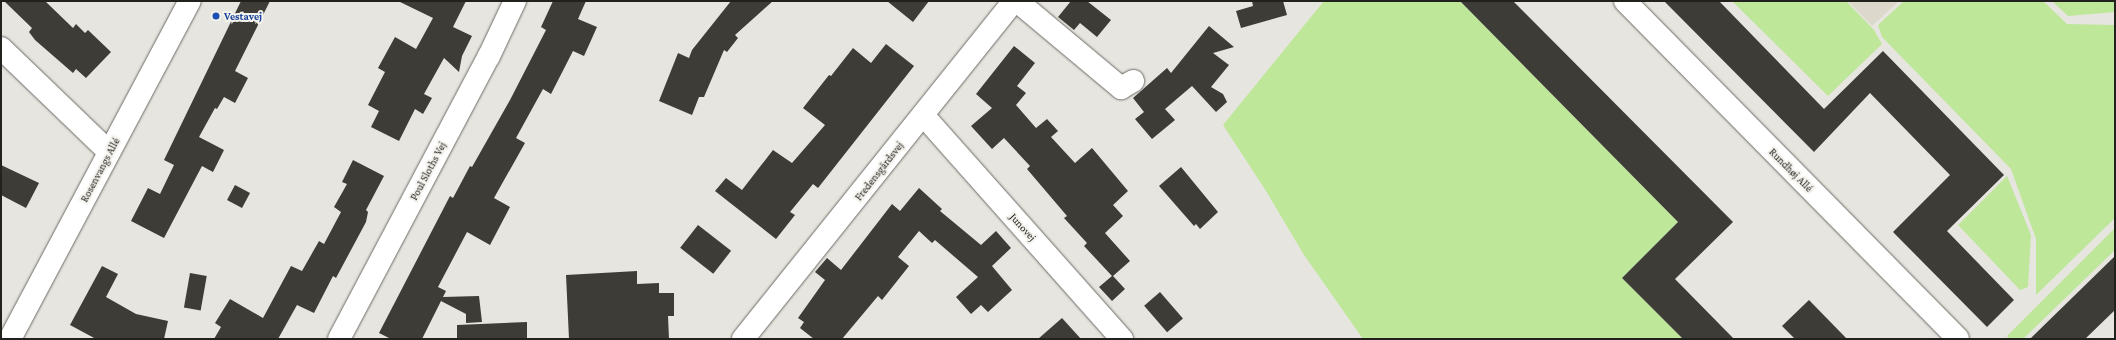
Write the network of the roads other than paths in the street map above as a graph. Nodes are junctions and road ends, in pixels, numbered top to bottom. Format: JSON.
{"nodes":[{"id":1,"x":190,"y":1,"type":"edge"},
{"id":2,"x":515,"y":1,"type":"edge"},
{"id":3,"x":1625,"y":1,"type":"edge"},
{"id":4,"x":1012,"y":2,"type":"edge"},
{"id":5,"x":1,"y":48,"type":"edge"},
{"id":6,"x":1133,"y":81,"type":"dead end"},
{"id":7,"x":923,"y":115,"type":"junction"},
{"id":8,"x":109,"y":152,"type":"junction"},
{"id":9,"x":10,"y":339,"type":"edge"},
{"id":10,"x":339,"y":339,"type":"edge"},
{"id":11,"x":743,"y":339,"type":"edge"},
{"id":12,"x":1122,"y":339,"type":"edge"},
{"id":13,"x":1958,"y":339,"type":"edge"}],
"edges":[{"from":1,"to":8,"type":"street","name":"Rosenvangs Allé"},
{"from":2,"to":10,"type":"street","name":"Poul Sloths Vej"},
{"from":3,"to":13,"type":"street","name":"Rundhøj Allé"},
{"from":4,"to":6,"type":"street"},
{"from":4,"to":7,"type":"street","name":"Fredensgårdsvej"},
{"from":5,"to":8,"type":"street"},
{"from":7,"to":11,"type":"street","name":"Fredensgårdsvej"},
{"from":7,"to":12,"type":"street","name":"Junovej"},
{"from":8,"to":9,"type":"street","name":"Rosenvangs Allé"}]}
